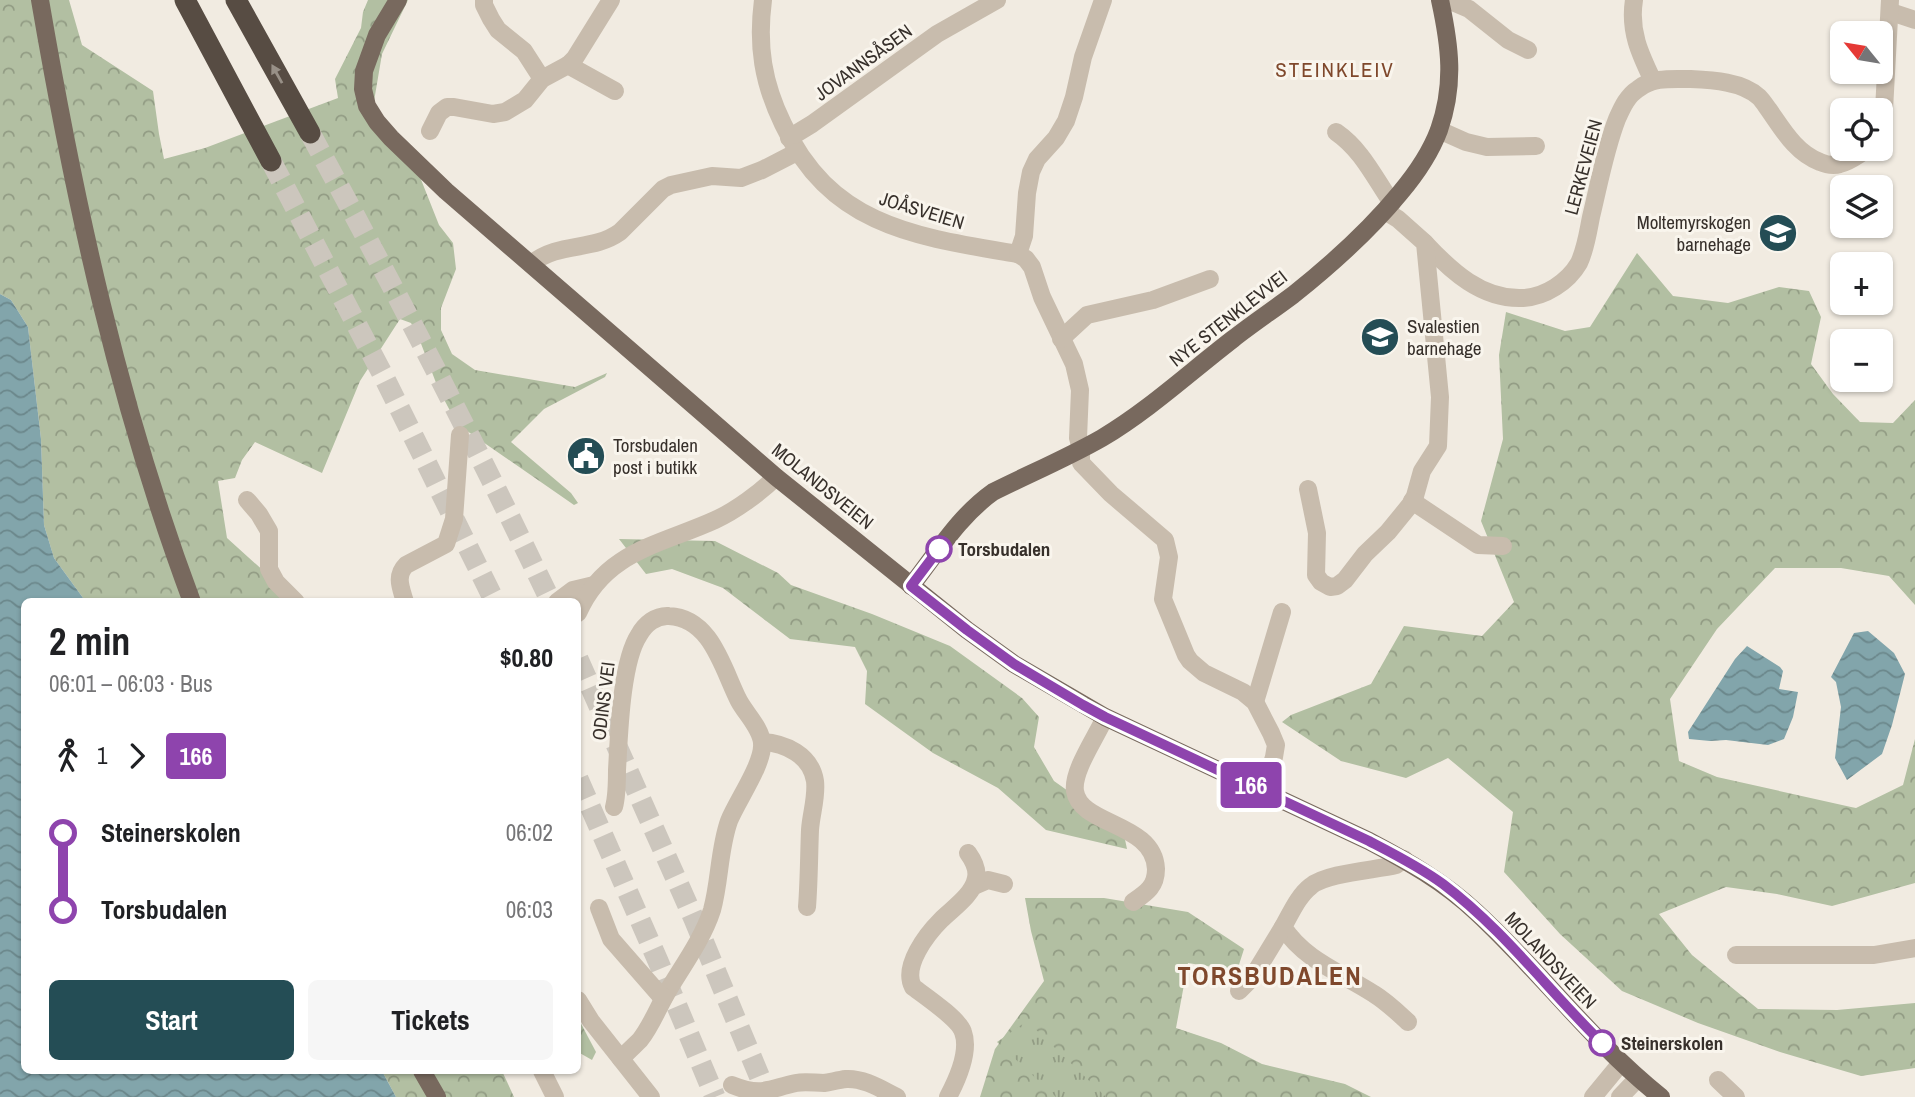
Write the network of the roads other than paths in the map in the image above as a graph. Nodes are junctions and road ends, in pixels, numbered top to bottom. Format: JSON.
{"nodes":[{"id":1,"x":30,"y":0,"type":"edge"},
{"id":2,"x":40,"y":0,"type":"edge"},
{"id":3,"x":185,"y":0,"type":"edge"},
{"id":4,"x":236,"y":0,"type":"edge"},
{"id":5,"x":398,"y":0,"type":"edge"},
{"id":6,"x":484,"y":0,"type":"edge"},
{"id":7,"x":611,"y":0,"type":"edge"},
{"id":8,"x":763,"y":0,"type":"edge"},
{"id":9,"x":998,"y":0,"type":"edge"},
{"id":10,"x":1103,"y":0,"type":"edge"},
{"id":11,"x":1440,"y":0,"type":"edge"},
{"id":12,"x":1448,"y":0,"type":"edge"},
{"id":13,"x":1634,"y":0,"type":"edge"},
{"id":14,"x":1891,"y":6,"type":"edge"},
{"id":15,"x":1915,"y":20,"type":"edge"},
{"id":16,"x":1528,"y":50,"type":"dead end"},
{"id":17,"x":568,"y":65,"type":"junction"},
{"id":18,"x":542,"y":79,"type":"junction"},
{"id":19,"x":1653,"y":81,"type":"junction"},
{"id":20,"x":615,"y":91,"type":"dead end"},
{"id":21,"x":1885,"y":98,"type":"edge"},
{"id":22,"x":1439,"y":130,"type":"junction"},
{"id":23,"x":430,"y":131,"type":"dead end"},
{"id":24,"x":1336,"y":132,"type":"dead end"},
{"id":25,"x":310,"y":133,"type":"tunnel mouth"},
{"id":26,"x":793,"y":145,"type":"junction"},
{"id":27,"x":1536,"y":146,"type":"dead end"},
{"id":28,"x":271,"y":161,"type":"tunnel mouth"},
{"id":29,"x":1849,"y":161,"type":"edge"},
{"id":30,"x":1388,"y":207,"type":"junction"},
{"id":31,"x":1425,"y":243,"type":"junction"},
{"id":32,"x":1018,"y":254,"type":"junction"},
{"id":33,"x":531,"y":264,"type":"junction"},
{"id":34,"x":1210,"y":279,"type":"dead end"},
{"id":35,"x":1062,"y":339,"type":"junction"},
{"id":36,"x":460,"y":435,"type":"dead end"},
{"id":37,"x":1081,"y":449,"type":"junction"},
{"id":38,"x":776,"y":477,"type":"junction"},
{"id":39,"x":1308,"y":489,"type":"dead end"},
{"id":40,"x":247,"y":500,"type":"dead end"},
{"id":41,"x":1412,"y":501,"type":"junction"},
{"id":42,"x":1503,"y":545,"type":"dead end"},
{"id":43,"x":594,"y":585,"type":"junction"},
{"id":44,"x":911,"y":586,"type":"junction"},
{"id":45,"x":181,"y":598,"type":"edge"},
{"id":46,"x":191,"y":598,"type":"edge"},
{"id":47,"x":291,"y":598,"type":"edge"},
{"id":48,"x":404,"y":598,"type":"edge"},
{"id":49,"x":562,"y":598,"type":"edge"},
{"id":50,"x":581,"y":605,"type":"edge"},
{"id":51,"x":1282,"y":612,"type":"dead end"},
{"id":52,"x":1255,"y":702,"type":"junction"},
{"id":53,"x":1105,"y":717,"type":"junction"},
{"id":54,"x":762,"y":742,"type":"junction"},
{"id":55,"x":1263,"y":791,"type":"junction"},
{"id":56,"x":614,"y":807,"type":"dead end"},
{"id":57,"x":968,"y":853,"type":"dead end"},
{"id":58,"x":1404,"y":859,"type":"junction"},
{"id":59,"x":1004,"y":884,"type":"dead end"},
{"id":60,"x":974,"y":886,"type":"junction"},
{"id":61,"x":1133,"y":902,"type":"dead end"},
{"id":62,"x":807,"y":907,"type":"dead end"},
{"id":63,"x":598,"y":908,"type":"dead end"},
{"id":64,"x":1283,"y":927,"type":"junction"},
{"id":65,"x":1915,"y":948,"type":"edge"},
{"id":66,"x":1736,"y":955,"type":"dead end"},
{"id":67,"x":1239,"y":991,"type":"dead end"},
{"id":68,"x":664,"y":997,"type":"junction"},
{"id":69,"x":581,"y":1005,"type":"edge"},
{"id":70,"x":1408,"y":1022,"type":"dead end"},
{"id":71,"x":621,"y":1059,"type":"junction"},
{"id":72,"x":1621,"y":1063,"type":"junction"},
{"id":73,"x":413,"y":1074,"type":"edge"},
{"id":74,"x":424,"y":1074,"type":"edge"},
{"id":75,"x":544,"y":1074,"type":"edge"},
{"id":76,"x":1638,"y":1078,"type":"junction"},
{"id":77,"x":1718,"y":1080,"type":"dead end"},
{"id":78,"x":732,"y":1084,"type":"dead end"},
{"id":79,"x":426,"y":1097,"type":"edge"},
{"id":80,"x":437,"y":1097,"type":"edge"},
{"id":81,"x":555,"y":1097,"type":"edge"},
{"id":82,"x":650,"y":1097,"type":"edge"},
{"id":83,"x":897,"y":1097,"type":"edge"},
{"id":84,"x":948,"y":1097,"type":"edge"},
{"id":85,"x":1593,"y":1097,"type":"edge"},
{"id":86,"x":1620,"y":1097,"type":"edge"},
{"id":87,"x":1661,"y":1097,"type":"edge"},
{"id":88,"x":1736,"y":1097,"type":"edge"}],
"edges":[{"from":1,"to":45,"type":"main road"},
{"from":2,"to":46,"type":"main road"},
{"from":3,"to":28,"type":"highway"},
{"from":25,"to":4,"type":"highway","one_way":true},
{"from":5,"to":33,"type":"main road","name":"MOLANDSVEIEN"},
{"from":6,"to":18,"type":"street"},
{"from":7,"to":17,"type":"street"},
{"from":8,"to":26,"type":"street","name":"JOÅSVEIEN"},
{"from":9,"to":26,"type":"street","name":"JOVANNSÅSEN"},
{"from":10,"to":32,"type":"street"},
{"from":11,"to":22,"type":"main road","name":"NYE STENKLEVVEI"},
{"from":12,"to":16,"type":"street"},
{"from":13,"to":19,"type":"street"},
{"from":14,"to":15,"type":"street"},
{"from":14,"to":21,"type":"street"},
{"from":17,"to":18,"type":"street"},
{"from":17,"to":20,"type":"street"},
{"from":18,"to":23,"type":"street"},
{"from":19,"to":29,"type":"street"},
{"from":19,"to":31,"type":"street","name":"LERKEVEIEN"},
{"from":22,"to":27,"type":"street"},
{"from":22,"to":30,"type":"main road","name":"NYE STENKLEVVEI"},
{"from":24,"to":30,"type":"street"},
{"from":26,"to":32,"type":"street","name":"JOÅSVEIEN"},
{"from":26,"to":33,"type":"street"},
{"from":30,"to":31,"type":"street","name":"LERKEVEIEN"},
{"from":30,"to":37,"type":"main road","name":"NYE STENKLEVVEI"},
{"from":31,"to":41,"type":"street"},
{"from":32,"to":35,"type":"street"},
{"from":33,"to":38,"type":"main road","name":"MOLANDSVEIEN"},
{"from":34,"to":35,"type":"street"},
{"from":35,"to":37,"type":"street"},
{"from":36,"to":48,"type":"street"},
{"from":37,"to":44,"type":"main road","name":"NYE STENKLEVVEI"},
{"from":37,"to":52,"type":"street"},
{"from":38,"to":43,"type":"street"},
{"from":38,"to":44,"type":"main road","name":"MOLANDSVEIEN"},
{"from":39,"to":41,"type":"street"},
{"from":40,"to":47,"type":"street"},
{"from":41,"to":42,"type":"street"},
{"from":43,"to":49,"type":"street"},
{"from":43,"to":50,"type":"street"},
{"from":44,"to":53,"type":"main road","name":"MOLANDSVEIEN"},
{"from":51,"to":52,"type":"street"},
{"from":52,"to":55,"type":"street"},
{"from":53,"to":55,"type":"main road","name":"MOLANDSVEIEN"},
{"from":53,"to":61,"type":"street"},
{"from":54,"to":56,"type":"street","name":"ODINS VEI"},
{"from":54,"to":62,"type":"street"},
{"from":54,"to":68,"type":"street"},
{"from":55,"to":58,"type":"main road","name":"MOLANDSVEIEN"},
{"from":57,"to":60,"type":"street"},
{"from":58,"to":64,"type":"street"},
{"from":58,"to":72,"type":"main road","name":"MOLANDSVEIEN"},
{"from":59,"to":60,"type":"street"},
{"from":60,"to":84,"type":"street"},
{"from":63,"to":68,"type":"street"},
{"from":64,"to":67,"type":"street"},
{"from":64,"to":70,"type":"street"},
{"from":65,"to":66,"type":"street"},
{"from":68,"to":71,"type":"street"},
{"from":69,"to":71,"type":"street"},
{"from":71,"to":82,"type":"street"},
{"from":72,"to":76,"type":"main road","name":"MOLANDSVEIEN"},
{"from":72,"to":85,"type":"street"},
{"from":73,"to":79,"type":"main road"},
{"from":74,"to":80,"type":"main road"},
{"from":75,"to":81,"type":"street"},
{"from":76,"to":86,"type":"street"},
{"from":76,"to":87,"type":"main road","name":"MOLANDSVEIEN"},
{"from":77,"to":88,"type":"street"},
{"from":78,"to":83,"type":"street"}]}
